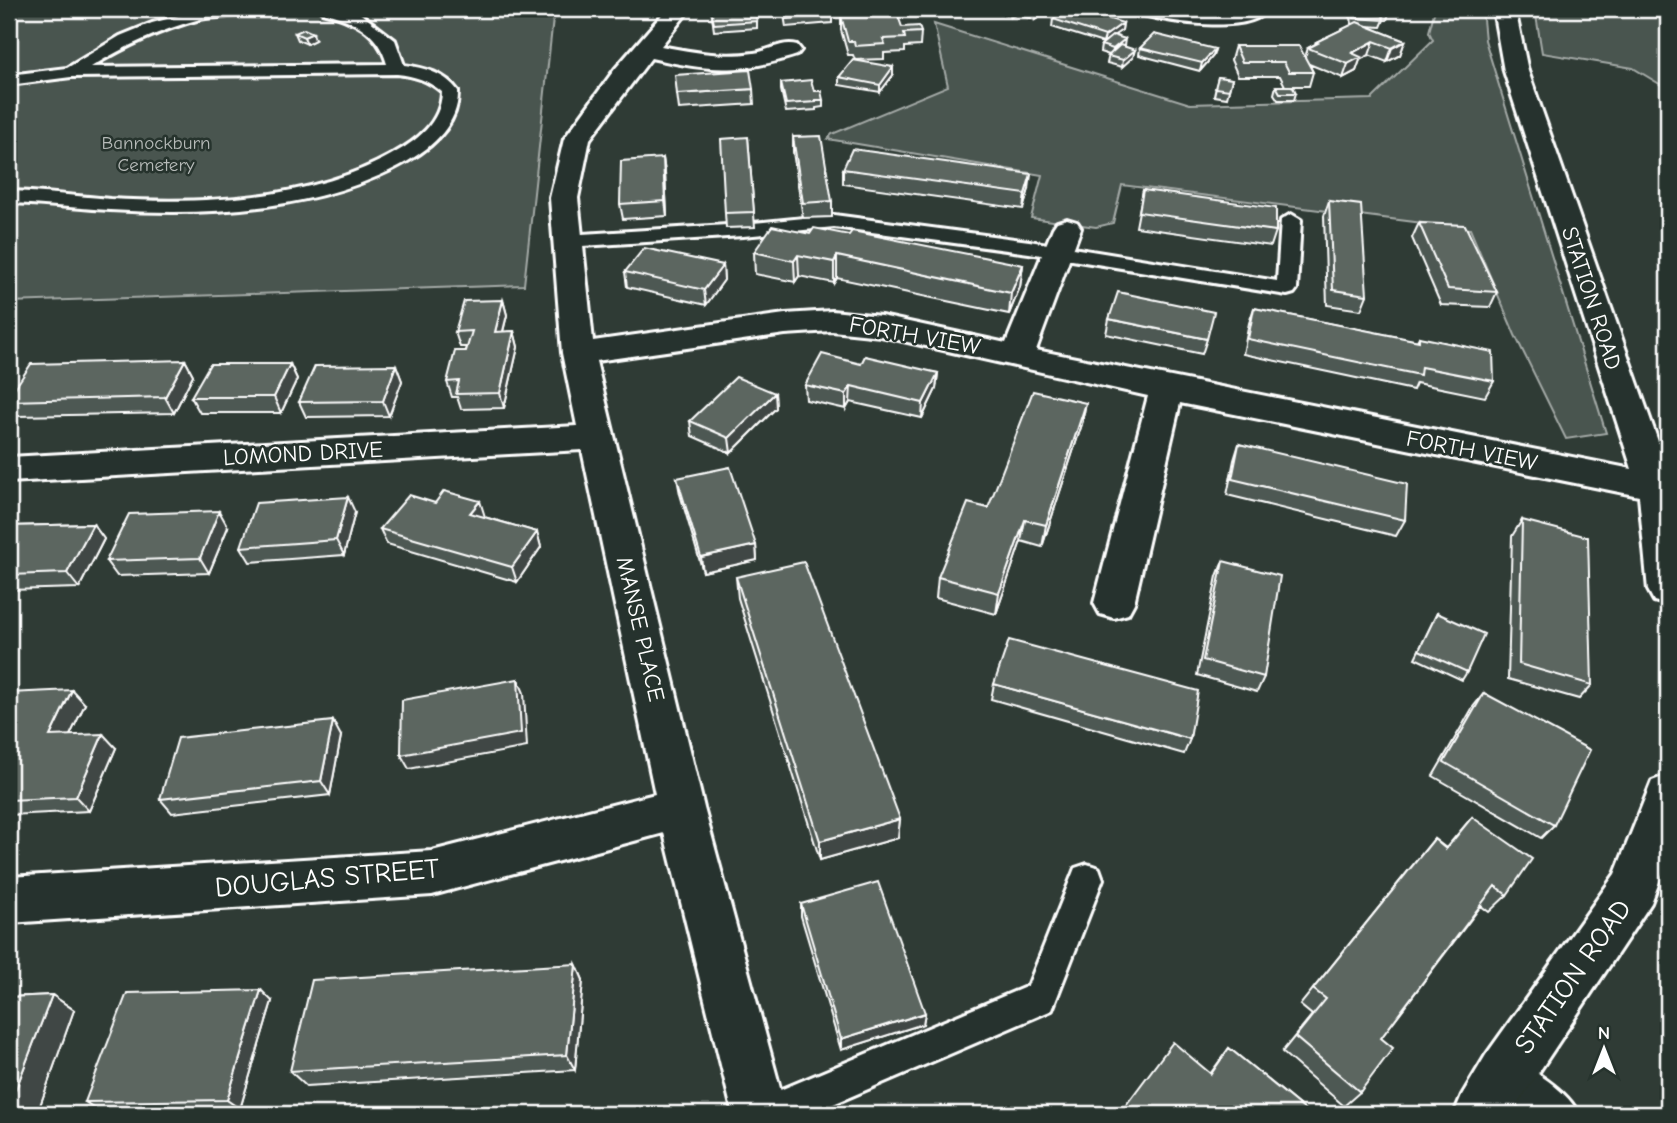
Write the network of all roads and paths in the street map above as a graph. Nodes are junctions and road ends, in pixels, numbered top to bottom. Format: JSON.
{"nodes":[{"id":1,"x":239,"y":9,"type":"edge"},
{"id":2,"x":327,"y":9,"type":"edge"},
{"id":3,"x":678,"y":9,"type":"edge"},
{"id":4,"x":1147,"y":9,"type":"edge"},
{"id":5,"x":1257,"y":9,"type":"edge"},
{"id":6,"x":1504,"y":9,"type":"edge"},
{"id":7,"x":644,"y":49,"type":"junction"},
{"id":8,"x":789,"y":50,"type":"dead end"},
{"id":9,"x":397,"y":69,"type":"junction"},
{"id":10,"x":71,"y":72,"type":"junction"},
{"id":11,"x":9,"y":80,"type":"edge"},
{"id":12,"x":9,"y":197,"type":"edge"},
{"id":13,"x":1290,"y":220,"type":"dead end"},
{"id":14,"x":1062,"y":240,"type":"junction"},
{"id":15,"x":566,"y":241,"type":"junction"},
{"id":16,"x":578,"y":353,"type":"junction"},
{"id":17,"x":1018,"y":354,"type":"junction"},
{"id":18,"x":1166,"y":389,"type":"junction"},
{"id":19,"x":598,"y":437,"type":"junction"},
{"id":20,"x":9,"y":469,"type":"edge"},
{"id":21,"x":1656,"y":487,"type":"junction"},
{"id":22,"x":1668,"y":590,"type":"edge"},
{"id":23,"x":1114,"y":603,"type":"dead end"},
{"id":24,"x":1668,"y":794,"type":"edge"},
{"id":25,"x":681,"y":808,"type":"junction"},
{"id":26,"x":1087,"y":879,"type":"dead end"},
{"id":27,"x":9,"y":900,"type":"edge"},
{"id":28,"x":1493,"y":1094,"type":"edge"},
{"id":29,"x":760,"y":1114,"type":"edge"},
{"id":30,"x":767,"y":1114,"type":"edge"},
{"id":31,"x":1560,"y":1114,"type":"edge"}],
"edges":[{"from":1,"to":10,"type":"lane"},
{"from":2,"to":9,"type":"lane"},
{"from":3,"to":7,"type":"street"},
{"from":4,"to":5,"type":"street"},
{"from":6,"to":21,"type":"street","name":"STATION ROAD"},
{"from":7,"to":8,"type":"street"},
{"from":7,"to":15,"type":"street","name":"MANSE PLACE"},
{"from":9,"to":10,"type":"lane"},
{"from":9,"to":12,"type":"lane"},
{"from":10,"to":11,"type":"lane"},
{"from":13,"to":14,"type":"lane"},
{"from":14,"to":15,"type":"lane"},
{"from":14,"to":17,"type":"street"},
{"from":15,"to":16,"type":"street","name":"MANSE PLACE"},
{"from":16,"to":17,"type":"street","name":"FORTH VIEW"},
{"from":16,"to":19,"type":"street","name":"MANSE PLACE"},
{"from":17,"to":18,"type":"street","name":"FORTH VIEW"},
{"from":18,"to":21,"type":"street","name":"FORTH VIEW"},
{"from":18,"to":23,"type":"street"},
{"from":19,"to":20,"type":"street","name":"LOMOND DRIVE"},
{"from":19,"to":25,"type":"street","name":"MANSE PLACE"},
{"from":21,"to":22,"type":"street","name":"STATION ROAD"},
{"from":24,"to":28,"type":"street","name":"STATION ROAD"},
{"from":25,"to":27,"type":"street","name":"DOUGLAS STREET"},
{"from":25,"to":29,"type":"street","name":"MANSE PLACE"},
{"from":26,"to":30,"type":"lane"},
{"from":28,"to":31,"type":"lane"}]}
